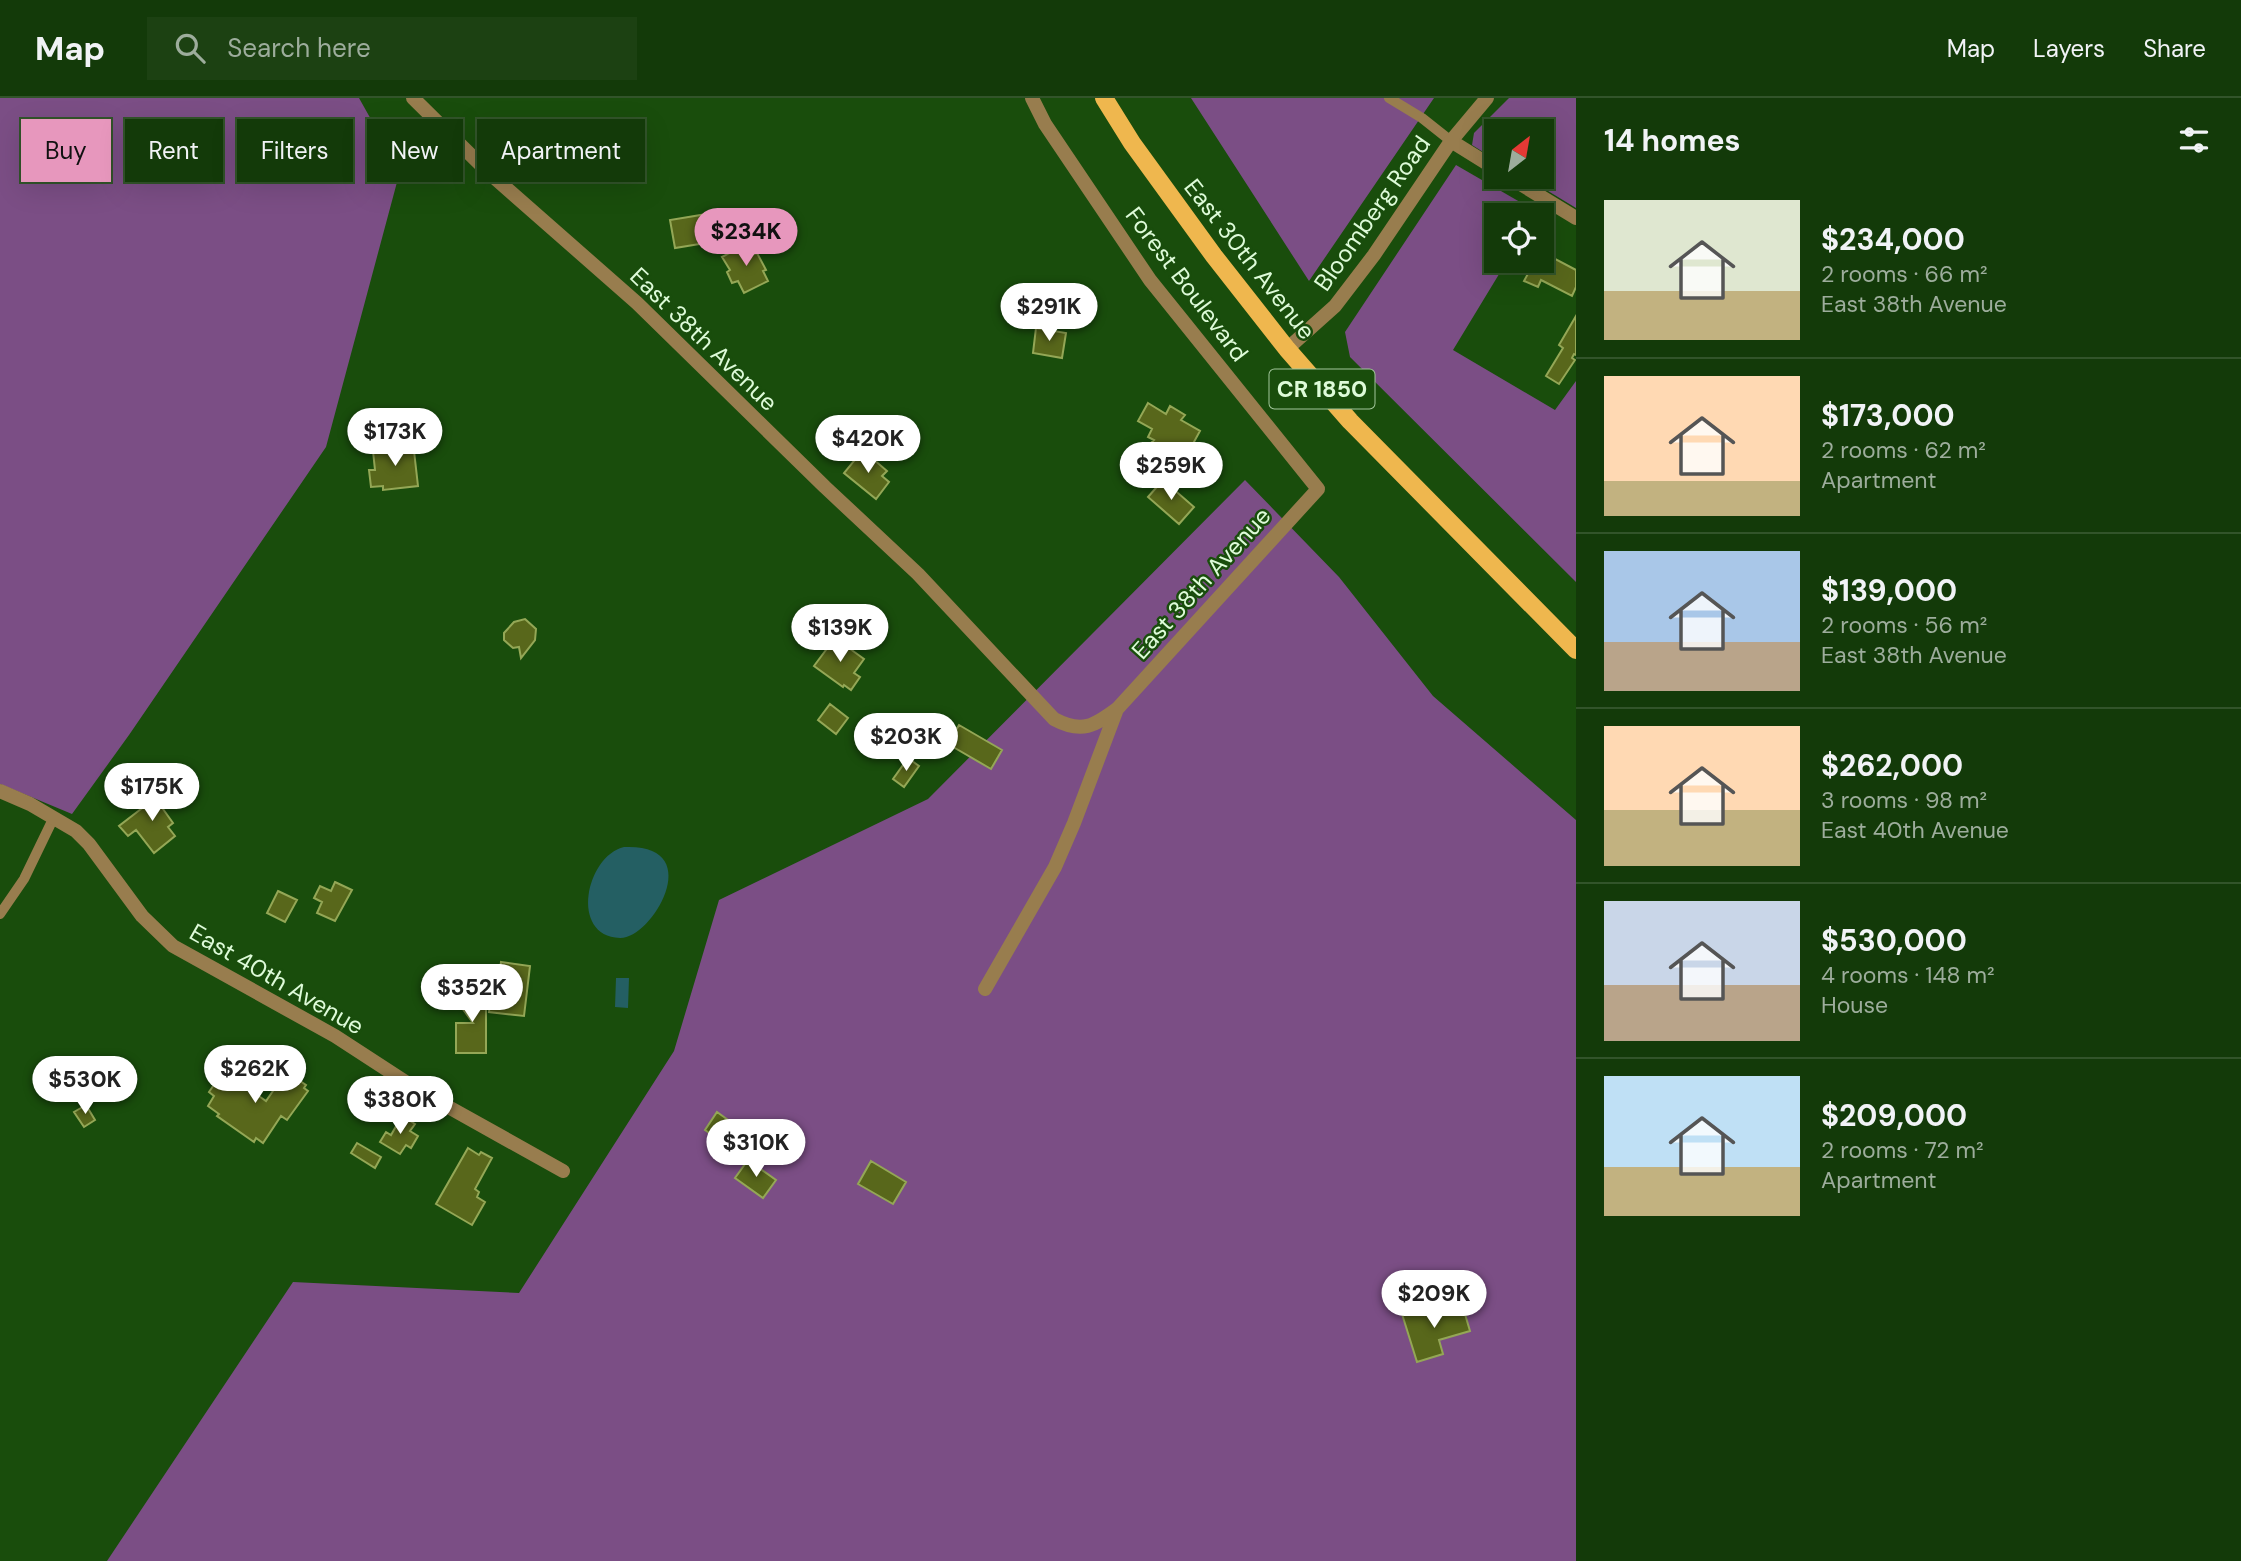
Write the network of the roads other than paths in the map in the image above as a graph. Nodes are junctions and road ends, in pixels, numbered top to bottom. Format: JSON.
{"nodes":[{"id":1,"x":412,"y":98,"type":"edge"},
{"id":2,"x":1032,"y":98,"type":"edge"},
{"id":3,"x":1104,"y":98,"type":"edge"},
{"id":4,"x":1389,"y":98,"type":"edge"},
{"id":5,"x":1487,"y":98,"type":"edge"},
{"id":6,"x":1451,"y":141,"type":"junction"},
{"id":7,"x":1484,"y":162,"type":"edge"},
{"id":8,"x":1529,"y":189,"type":"edge"},
{"id":9,"x":1576,"y":218,"type":"edge"},
{"id":10,"x":1287,"y":349,"type":"junction"},
{"id":11,"x":1318,"y":489,"type":"joint"},
{"id":12,"x":1576,"y":650,"type":"edge"},
{"id":13,"x":1118,"y":708,"type":"junction"},
{"id":14,"x":0,"y":791,"type":"edge"},
{"id":15,"x":54,"y":817,"type":"junction"},
{"id":16,"x":0,"y":914,"type":"edge"},
{"id":17,"x":985,"y":989,"type":"dead end"},
{"id":18,"x":563,"y":1171,"type":"dead end"}],
"edges":[{"from":1,"to":13,"type":"street","name":"East 38th Avenue"},
{"from":2,"to":11,"type":"street","name":"Forest Boulevard"},
{"from":3,"to":10,"type":"main road","name":"East 30th Avenue","number":"CR 1850"},
{"from":4,"to":6,"type":"lane"},
{"from":5,"to":6,"type":"street","name":"Bloomberg Road"},
{"from":6,"to":7,"type":"street"},
{"from":6,"to":10,"type":"street","name":"Bloomberg Road"},
{"from":8,"to":9,"type":"street"},
{"from":10,"to":12,"type":"main road","name":"East 30th Avenue","number":"CR 1850"},
{"from":11,"to":13,"type":"street","name":"East 38th Avenue"},
{"from":13,"to":17,"type":"street","name":"East 38th Avenue"},
{"from":14,"to":15,"type":"street","name":"East 40th Avenue"},
{"from":15,"to":16,"type":"lane"},
{"from":15,"to":18,"type":"street","name":"East 40th Avenue"}]}
